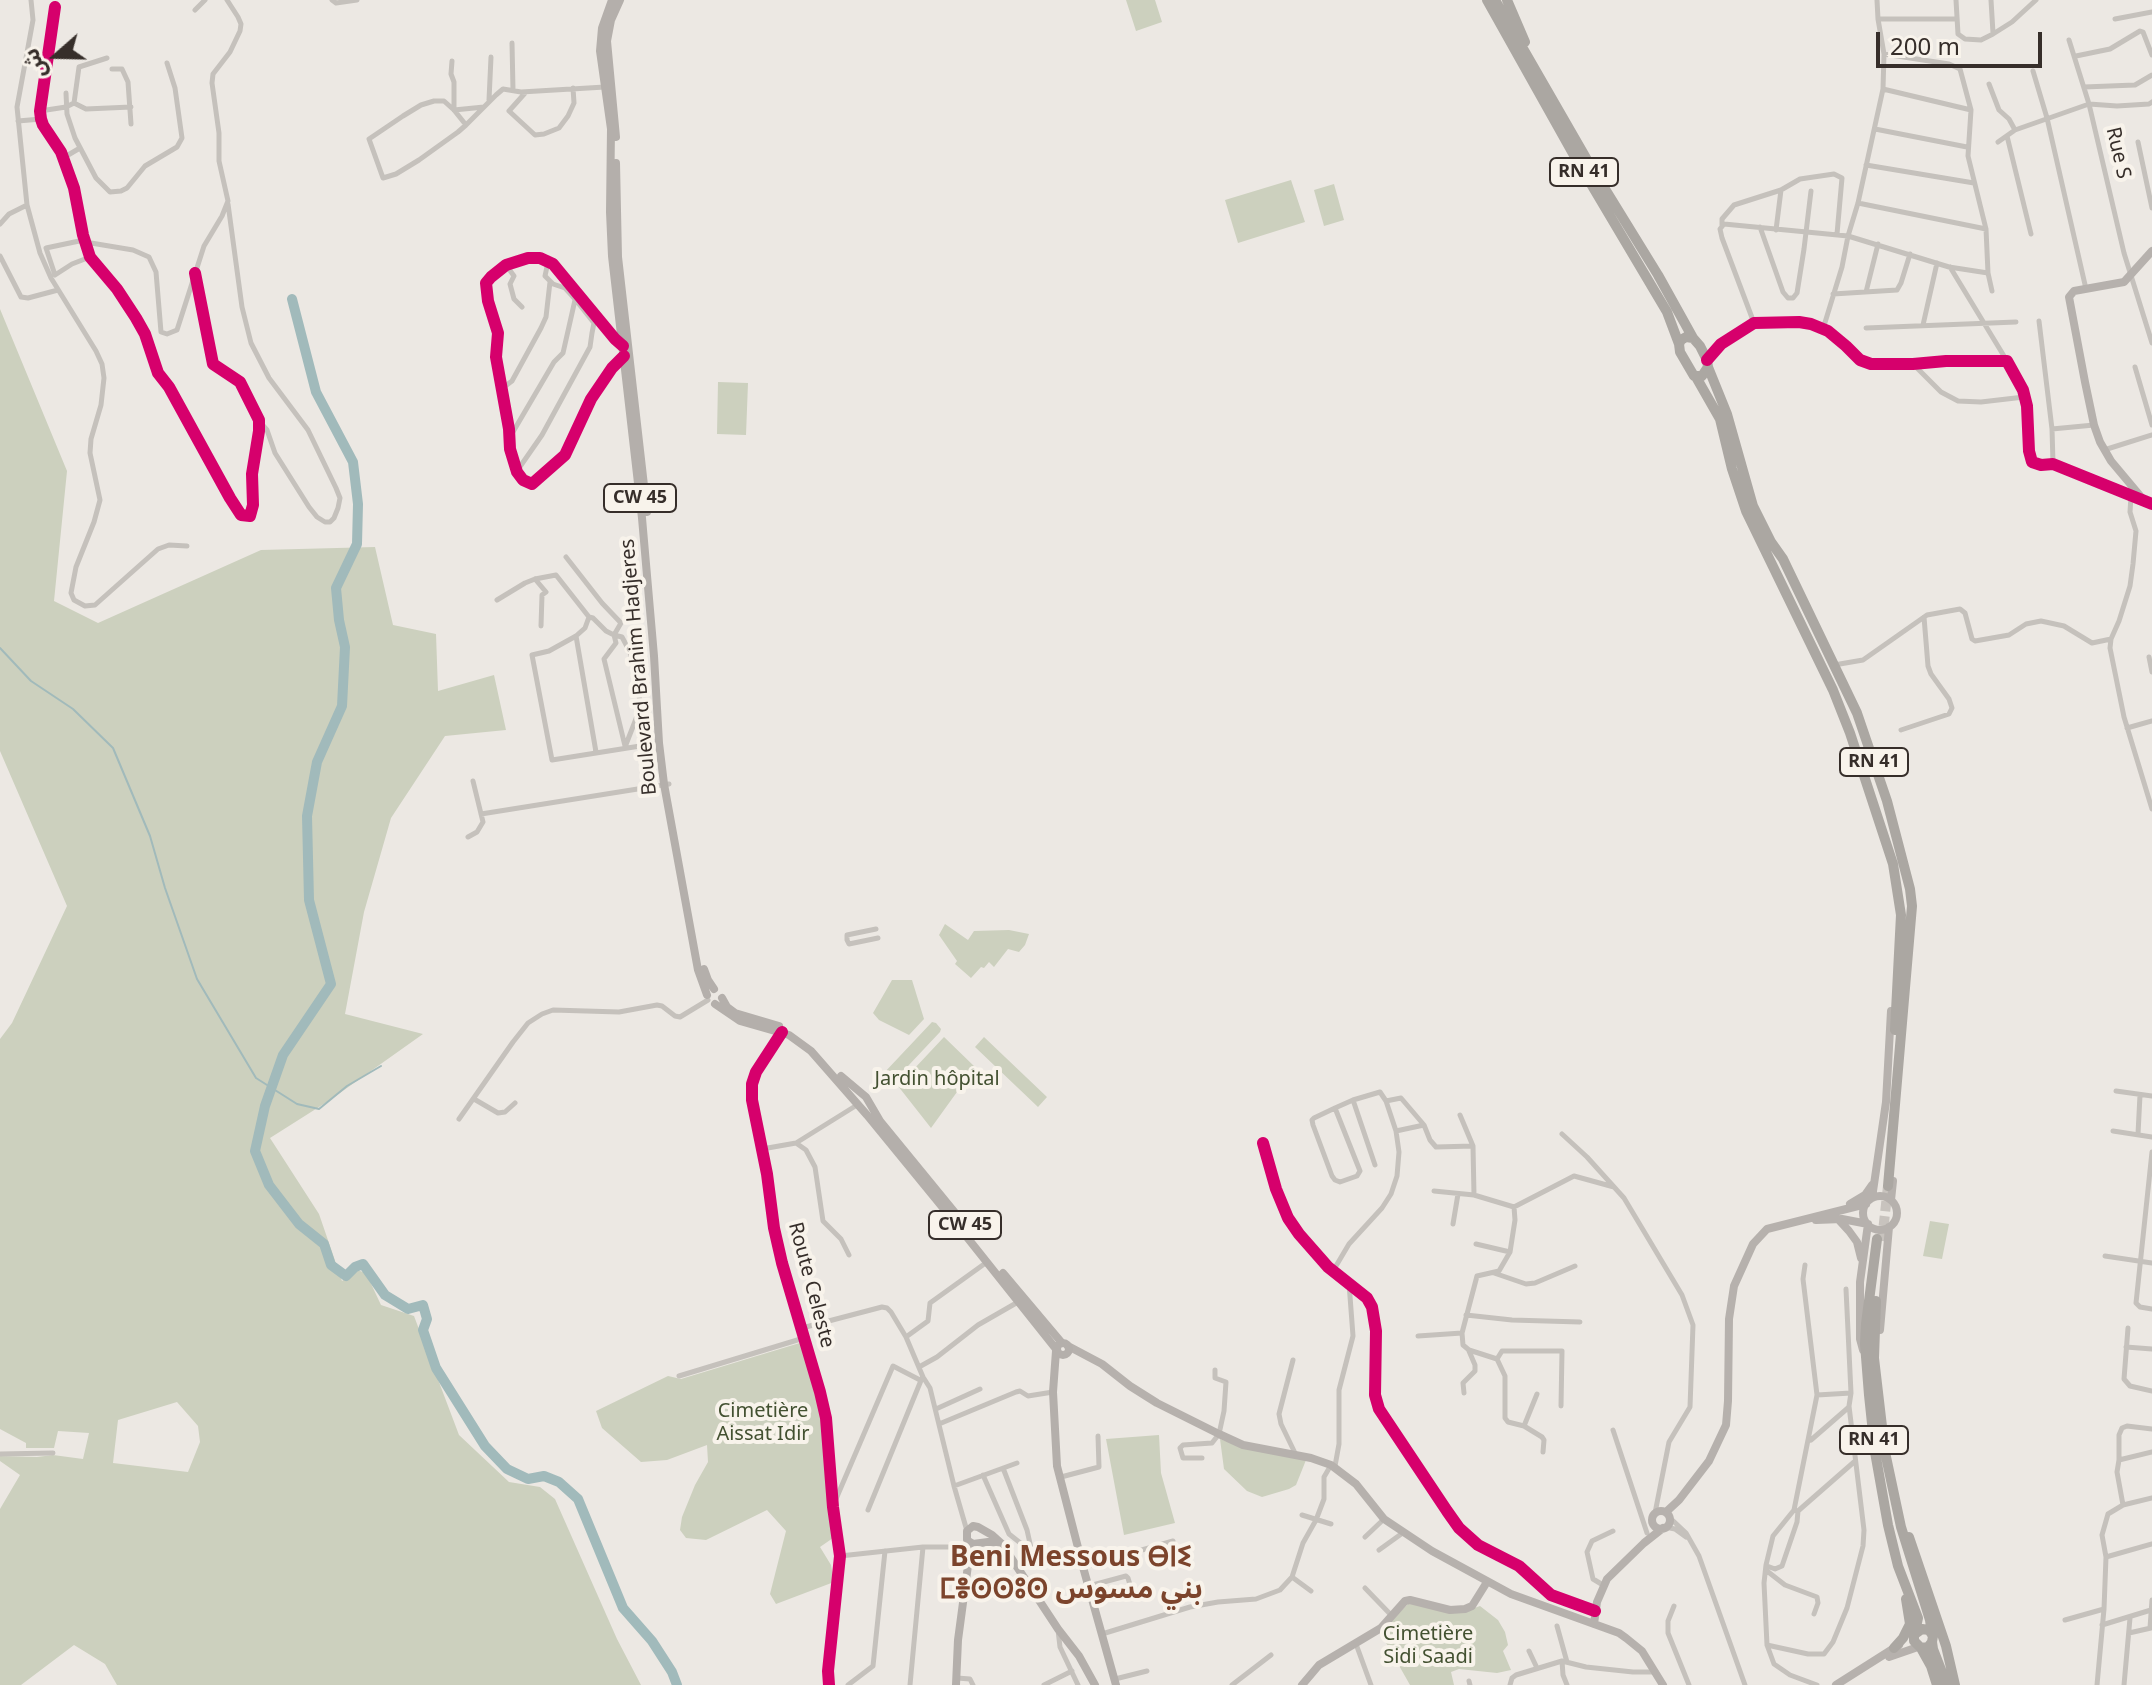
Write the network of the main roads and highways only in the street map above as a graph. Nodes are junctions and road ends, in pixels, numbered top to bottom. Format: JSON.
{"nodes":[{"id":1,"x":612,"y":0,"type":"edge"},
{"id":2,"x":620,"y":0,"type":"edge"},
{"id":3,"x":1487,"y":0,"type":"edge"},
{"id":4,"x":1495,"y":0,"type":"edge"},
{"id":5,"x":1507,"y":0,"type":"edge"},
{"id":6,"x":1532,"y":63,"type":"junction"},
{"id":7,"x":1697,"y":342,"type":"junction"},
{"id":8,"x":1679,"y":344,"type":"junction"},
{"id":9,"x":623,"y":351,"type":"junction"},
{"id":10,"x":1708,"y":364,"type":"junction"},
{"id":11,"x":1696,"y":377,"type":"junction"},
{"id":12,"x":1833,"y":690,"type":"junction"},
{"id":13,"x":1879,"y":777,"type":"junction"},
{"id":14,"x":667,"y":784,"type":"junction"},
{"id":15,"x":1902,"y":975,"type":"junction"},
{"id":16,"x":713,"y":997,"type":"junction"},
{"id":17,"x":857,"y":1099,"type":"junction"},
{"id":18,"x":869,"y":1110,"type":"junction"},
{"id":19,"x":1882,"y":1185,"type":"tunnel mouth"},
{"id":20,"x":1878,"y":1239,"type":"tunnel mouth"},
{"id":21,"x":1062,"y":1350,"type":"junction"},
{"id":22,"x":1870,"y":1361,"type":"junction"},
{"id":23,"x":1897,"y":1505,"type":"junction"},
{"id":24,"x":975,"y":1529,"type":"junction"},
{"id":25,"x":982,"y":1542,"type":"junction"},
{"id":26,"x":1002,"y":1544,"type":"junction"},
{"id":27,"x":971,"y":1545,"type":"junction"},
{"id":28,"x":1898,"y":1566,"type":"junction"},
{"id":29,"x":1932,"y":1639,"type":"junction"},
{"id":30,"x":1917,"y":1642,"type":"junction"},
{"id":31,"x":1894,"y":1648,"type":"road end"},
{"id":32,"x":956,"y":1682,"type":"edge"},
{"id":33,"x":1116,"y":1682,"type":"edge"},
{"id":34,"x":1095,"y":1685,"type":"edge"},
{"id":35,"x":1937,"y":1685,"type":"edge"},
{"id":36,"x":1947,"y":1685,"type":"edge"},
{"id":37,"x":1955,"y":1685,"type":"edge"}],
"edges":[{"from":1,"to":9,"type":"main road","name":"Boulevard Brahim Hadjeres","number":"CW 45"},
{"from":2,"to":9,"type":"main road"},
{"from":3,"to":8,"type":"highway","number":"RN 41"},
{"from":4,"to":6,"type":"highway","number":"RN 41"},
{"from":5,"to":6,"type":"highway"},
{"from":6,"to":7,"type":"highway","number":"RN 41"},
{"from":7,"to":8,"type":"highway"},
{"from":7,"to":10,"type":"highway"},
{"from":8,"to":11,"type":"highway"},
{"from":9,"to":14,"type":"main road","name":"Boulevard Brahim Hadjeres","number":"CW 45"},
{"from":9,"to":14,"type":"main road"},
{"from":10,"to":11,"type":"highway"},
{"from":10,"to":13,"type":"highway","number":"RN 41"},
{"from":11,"to":12,"type":"highway","number":"RN 41"},
{"from":12,"to":13,"type":"highway"},
{"from":12,"to":15,"type":"highway","number":"RN 41"},
{"from":13,"to":15,"type":"highway","number":"RN 41"},
{"from":14,"to":16,"type":"main road","name":"Boulevard Brahim Hadjeres","number":"CW 45"},
{"from":15,"to":19,"type":"highway","number":"RN 41"},
{"from":16,"to":17,"type":"main road","number":"CW 45"},
{"from":16,"to":17,"type":"main road"},
{"from":17,"to":18,"type":"main road","number":"CW 45"},
{"from":18,"to":21,"type":"main road","number":"CW 45"},
{"from":18,"to":21,"type":"main road","number":"CW 45"},
{"from":20,"to":22,"type":"highway","number":"RN 41"},
{"from":21,"to":33,"type":"main road"},
{"from":22,"to":23,"type":"highway","number":"RN 41"},
{"from":22,"to":28,"type":"highway","number":"RN 41"},
{"from":23,"to":29,"type":"highway","number":"RN 41"},
{"from":23,"to":37,"type":"highway"},
{"from":24,"to":25,"type":"main road"},
{"from":24,"to":26,"type":"main road"},
{"from":24,"to":27,"type":"main road"},
{"from":25,"to":26,"type":"main road"},
{"from":25,"to":27,"type":"main road"},
{"from":26,"to":34,"type":"main road"},
{"from":27,"to":32,"type":"main road"},
{"from":28,"to":30,"type":"highway","number":"RN 41"},
{"from":28,"to":31,"type":"highway"},
{"from":29,"to":30,"type":"highway"},
{"from":29,"to":30,"type":"highway"},
{"from":29,"to":36,"type":"highway","number":"RN 41"},
{"from":30,"to":35,"type":"highway","number":"RN 41"}]}
